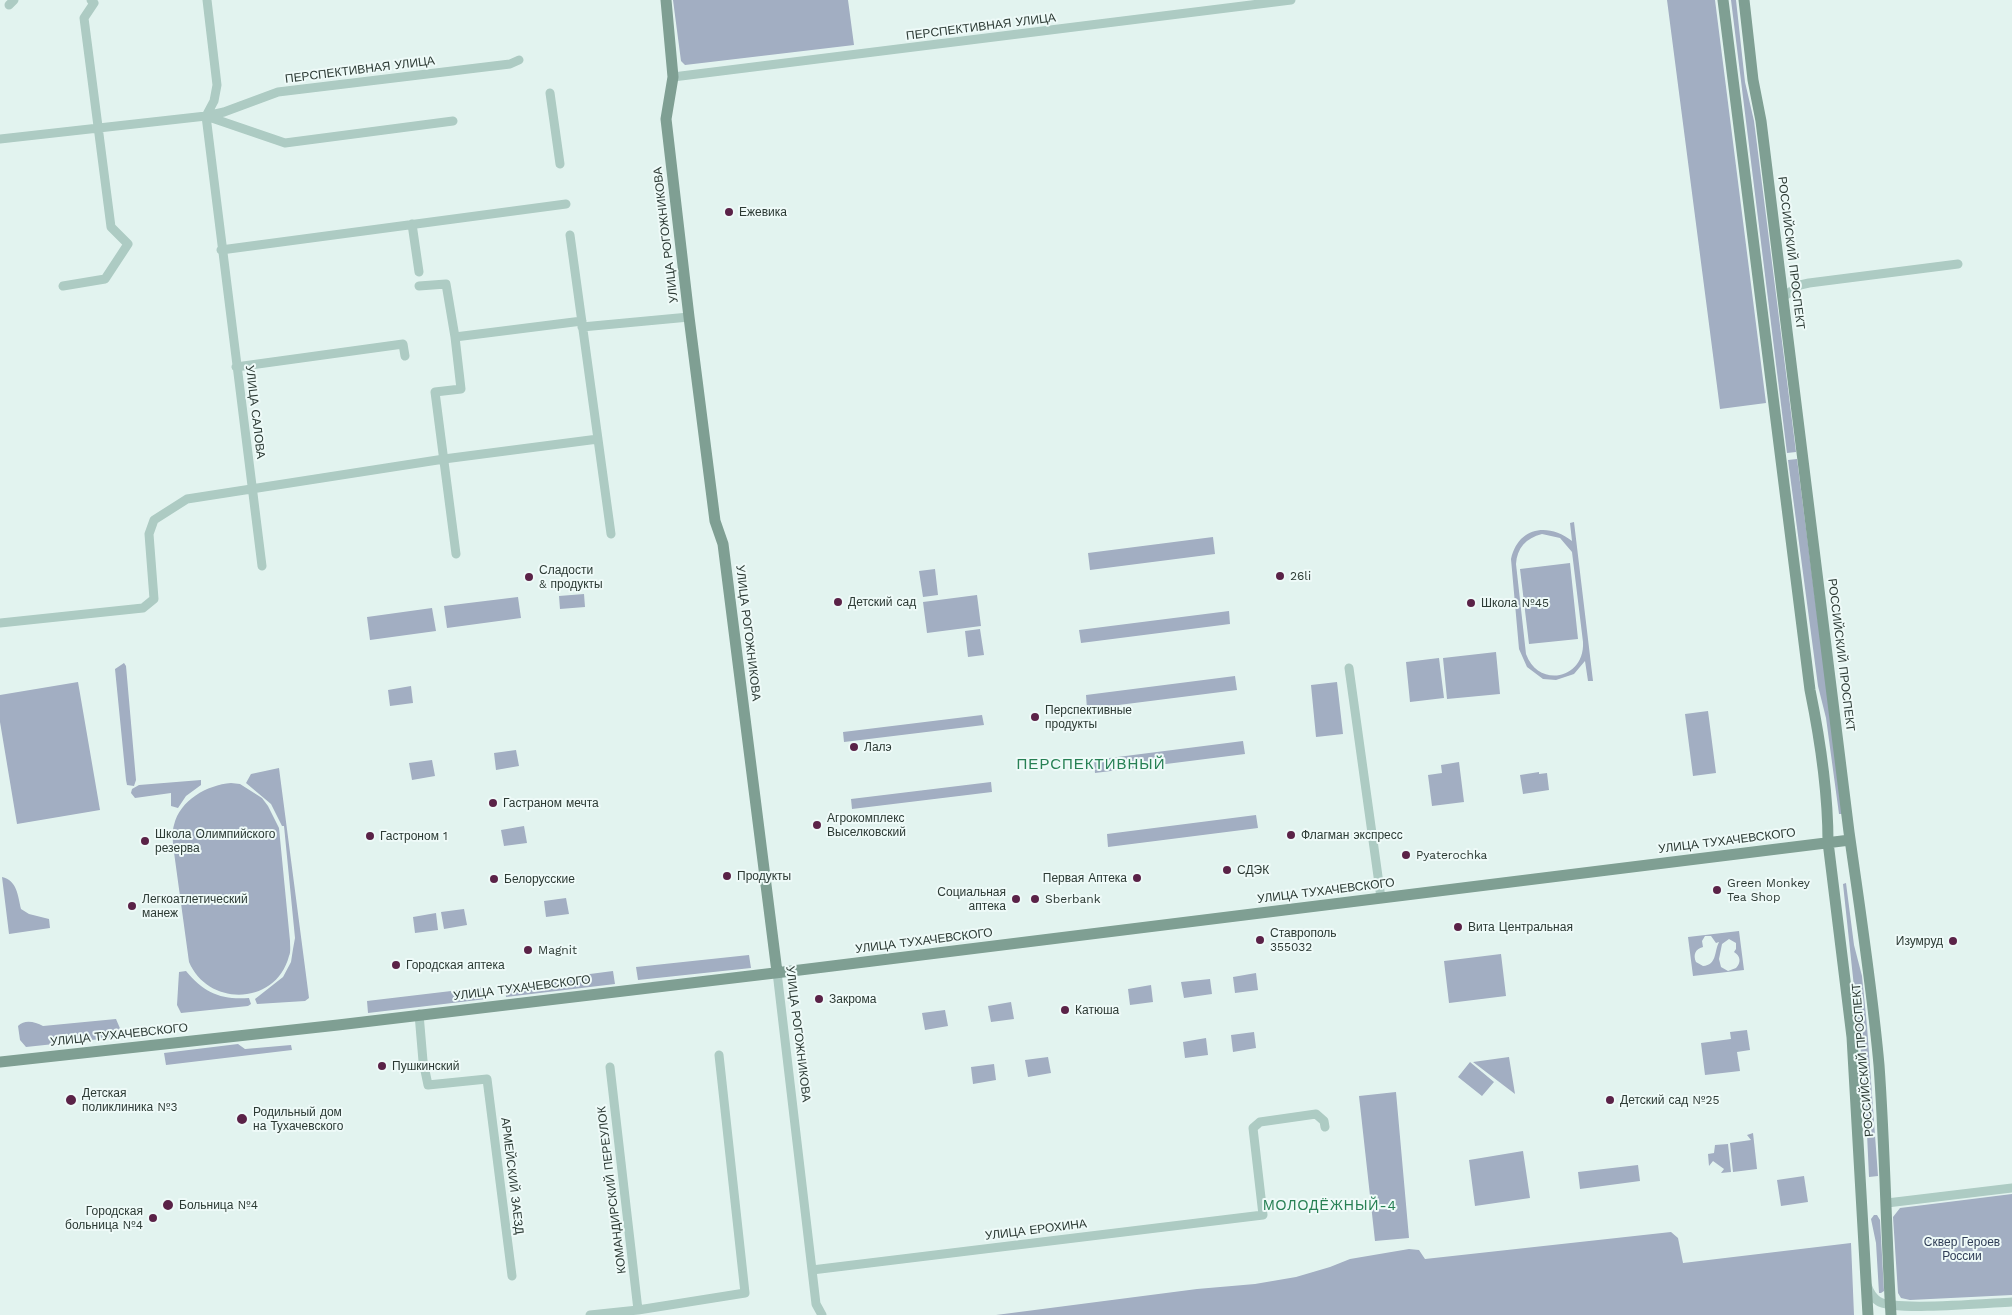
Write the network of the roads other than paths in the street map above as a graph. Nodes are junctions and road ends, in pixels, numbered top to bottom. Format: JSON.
{"nodes":[{"id":1,"x":91,"y":0,"type":"edge"},
{"id":2,"x":207,"y":0,"type":"edge"},
{"id":3,"x":666,"y":0,"type":"edge"},
{"id":4,"x":1291,"y":0,"type":"edge"},
{"id":5,"x":1723,"y":0,"type":"edge"},
{"id":6,"x":1744,"y":0,"type":"edge"},
{"id":7,"x":520,"y":60,"type":"dead end"},
{"id":8,"x":673,"y":77,"type":"junction"},
{"id":9,"x":550,"y":93,"type":"dead end"},
{"id":10,"x":206,"y":116,"type":"junction"},
{"id":11,"x":453,"y":121,"type":"dead end"},
{"id":12,"x":98,"y":129,"type":"junction"},
{"id":13,"x":0,"y":139,"type":"edge"},
{"id":14,"x":560,"y":164,"type":"dead end"},
{"id":15,"x":566,"y":204,"type":"dead end"},
{"id":16,"x":412,"y":224,"type":"junction"},
{"id":17,"x":570,"y":235,"type":"dead end"},
{"id":18,"x":222,"y":250,"type":"junction"},
{"id":19,"x":1958,"y":264,"type":"dead end"},
{"id":20,"x":418,"y":272,"type":"dead end"},
{"id":21,"x":63,"y":286,"type":"dead end"},
{"id":22,"x":419,"y":286,"type":"dead end"},
{"id":23,"x":1783,"y":297,"type":"junction"},
{"id":24,"x":689,"y":317,"type":"junction"},
{"id":25,"x":582,"y":324,"type":"junction"},
{"id":26,"x":455,"y":337,"type":"junction"},
{"id":27,"x":405,"y":356,"type":"dead end"},
{"id":28,"x":236,"y":367,"type":"junction"},
{"id":29,"x":598,"y":439,"type":"junction"},
{"id":30,"x":444,"y":459,"type":"junction"},
{"id":31,"x":252,"y":488,"type":"junction"},
{"id":32,"x":611,"y":534,"type":"dead end"},
{"id":33,"x":456,"y":554,"type":"dead end"},
{"id":34,"x":262,"y":566,"type":"dead end"},
{"id":35,"x":0,"y":623,"type":"edge"},
{"id":36,"x":1349,"y":668,"type":"dead end"},
{"id":37,"x":1850,"y":840,"type":"junction"},
{"id":38,"x":1828,"y":842,"type":"junction"},
{"id":39,"x":1381,"y":898,"type":"junction"},
{"id":40,"x":777,"y":972,"type":"junction"},
{"id":41,"x":419,"y":1014,"type":"junction"},
{"id":42,"x":719,"y":1055,"type":"dead end"},
{"id":43,"x":0,"y":1062,"type":"edge"},
{"id":44,"x":610,"y":1067,"type":"dead end"},
{"id":45,"x":1325,"y":1126,"type":"dead end"},
{"id":46,"x":2012,"y":1188,"type":"edge"},
{"id":47,"x":1887,"y":1203,"type":"junction"},
{"id":48,"x":812,"y":1270,"type":"junction"},
{"id":49,"x":512,"y":1276,"type":"dead end"},
{"id":50,"x":1866,"y":1283,"type":"junction"},
{"id":51,"x":2012,"y":1302,"type":"edge"},
{"id":52,"x":1914,"y":1309,"type":"edge"},
{"id":53,"x":638,"y":1310,"type":"junction"},
{"id":54,"x":1890,"y":1310,"type":"edge"},
{"id":55,"x":590,"y":1315,"type":"edge"},
{"id":56,"x":822,"y":1315,"type":"edge"},
{"id":57,"x":1868,"y":1315,"type":"edge"},
{"id":58,"x":1897,"y":1315,"type":"edge"}],
"edges":[{"from":1,"to":12,"type":"street"},
{"from":2,"to":10,"type":"street","name":"УЛИЦА САЛОВА"},
{"from":3,"to":8,"type":"main road","name":"УЛИЦА РОГОЖНИКОВА"},
{"from":4,"to":8,"type":"street","name":"ПЕРСПЕКТИВНАЯ УЛИЦА"},
{"from":5,"to":38,"type":"main road","name":"РОССИЙСКИЙ ПРОСПЕКТ"},
{"from":6,"to":23,"type":"main road","name":"РОССИЙСКИЙ ПРОСПЕКТ"},
{"from":7,"to":10,"type":"street","name":"ПЕРСПЕКТИВНАЯ УЛИЦА"},
{"from":8,"to":24,"type":"main road","name":"УЛИЦА РОГОЖНИКОВА"},
{"from":9,"to":14,"type":"street"},
{"from":10,"to":11,"type":"street","name":"ПЕРСПЕКТИВНАЯ УЛИЦА"},
{"from":10,"to":12,"type":"street","name":"ПЕРСПЕКТИВНАЯ УЛИЦА"},
{"from":10,"to":18,"type":"street","name":"УЛИЦА САЛОВА"},
{"from":12,"to":13,"type":"street","name":"ПЕРСПЕКТИВНАЯ УЛИЦА"},
{"from":12,"to":21,"type":"street"},
{"from":15,"to":16,"type":"street"},
{"from":16,"to":18,"type":"street"},
{"from":16,"to":20,"type":"street"},
{"from":17,"to":25,"type":"street"},
{"from":18,"to":28,"type":"street","name":"УЛИЦА САЛОВА"},
{"from":19,"to":23,"type":"street"},
{"from":22,"to":26,"type":"street"},
{"from":23,"to":37,"type":"main road","name":"РОССИЙСКИЙ ПРОСПЕКТ"},
{"from":24,"to":25,"type":"street"},
{"from":24,"to":40,"type":"main road","name":"УЛИЦА РОГОЖНИКОВА"},
{"from":25,"to":26,"type":"street"},
{"from":25,"to":29,"type":"street"},
{"from":26,"to":30,"type":"street"},
{"from":27,"to":28,"type":"street"},
{"from":28,"to":31,"type":"street","name":"УЛИЦА САЛОВА"},
{"from":29,"to":30,"type":"street"},
{"from":29,"to":32,"type":"street"},
{"from":30,"to":31,"type":"street"},
{"from":30,"to":33,"type":"street"},
{"from":31,"to":34,"type":"street","name":"УЛИЦА САЛОВА"},
{"from":31,"to":35,"type":"street"},
{"from":36,"to":39,"type":"street"},
{"from":37,"to":38,"type":"main road","name":"УЛИЦА ТУХАЧЕВСКОГО"},
{"from":37,"to":47,"type":"main road","name":"РОССИЙСКИЙ ПРОСПЕКТ"},
{"from":38,"to":39,"type":"main road","name":"УЛИЦА ТУХАЧЕВСКОГО"},
{"from":38,"to":50,"type":"main road","name":"РОССИЙСКИЙ ПРОСПЕКТ"},
{"from":39,"to":40,"type":"main road","name":"УЛИЦА ТУХАЧЕВСКОГО"},
{"from":40,"to":41,"type":"main road","name":"УЛИЦА ТУХАЧЕВСКОГО"},
{"from":40,"to":48,"type":"street","name":"УЛИЦА РОГОЖНИКОВА"},
{"from":41,"to":43,"type":"main road","name":"УЛИЦА ТУХАЧЕВСКОГО"},
{"from":41,"to":49,"type":"street","name":"АРМЕЙСКИЙ ЗАЕЗД"},
{"from":42,"to":53,"type":"street"},
{"from":44,"to":53,"type":"street","name":"КОМАНДИРСКИЙ ПЕРЕУЛОК"},
{"from":45,"to":48,"type":"street","name":"УЛИЦА ЕРОХИНА"},
{"from":46,"to":47,"type":"street"},
{"from":47,"to":54,"type":"main road","name":"РОССИЙСКИЙ ПРОСПЕКТ"},
{"from":48,"to":56,"type":"street","name":"УЛИЦА РОГОЖНИКОВА"},
{"from":50,"to":54,"type":"street"},
{"from":50,"to":57,"type":"main road","name":"РОССИЙСКИЙ ПРОСПЕКТ"},
{"from":51,"to":52,"type":"street"},
{"from":52,"to":54,"type":"street"},
{"from":52,"to":58,"type":"street"},
{"from":53,"to":55,"type":"street"}]}
